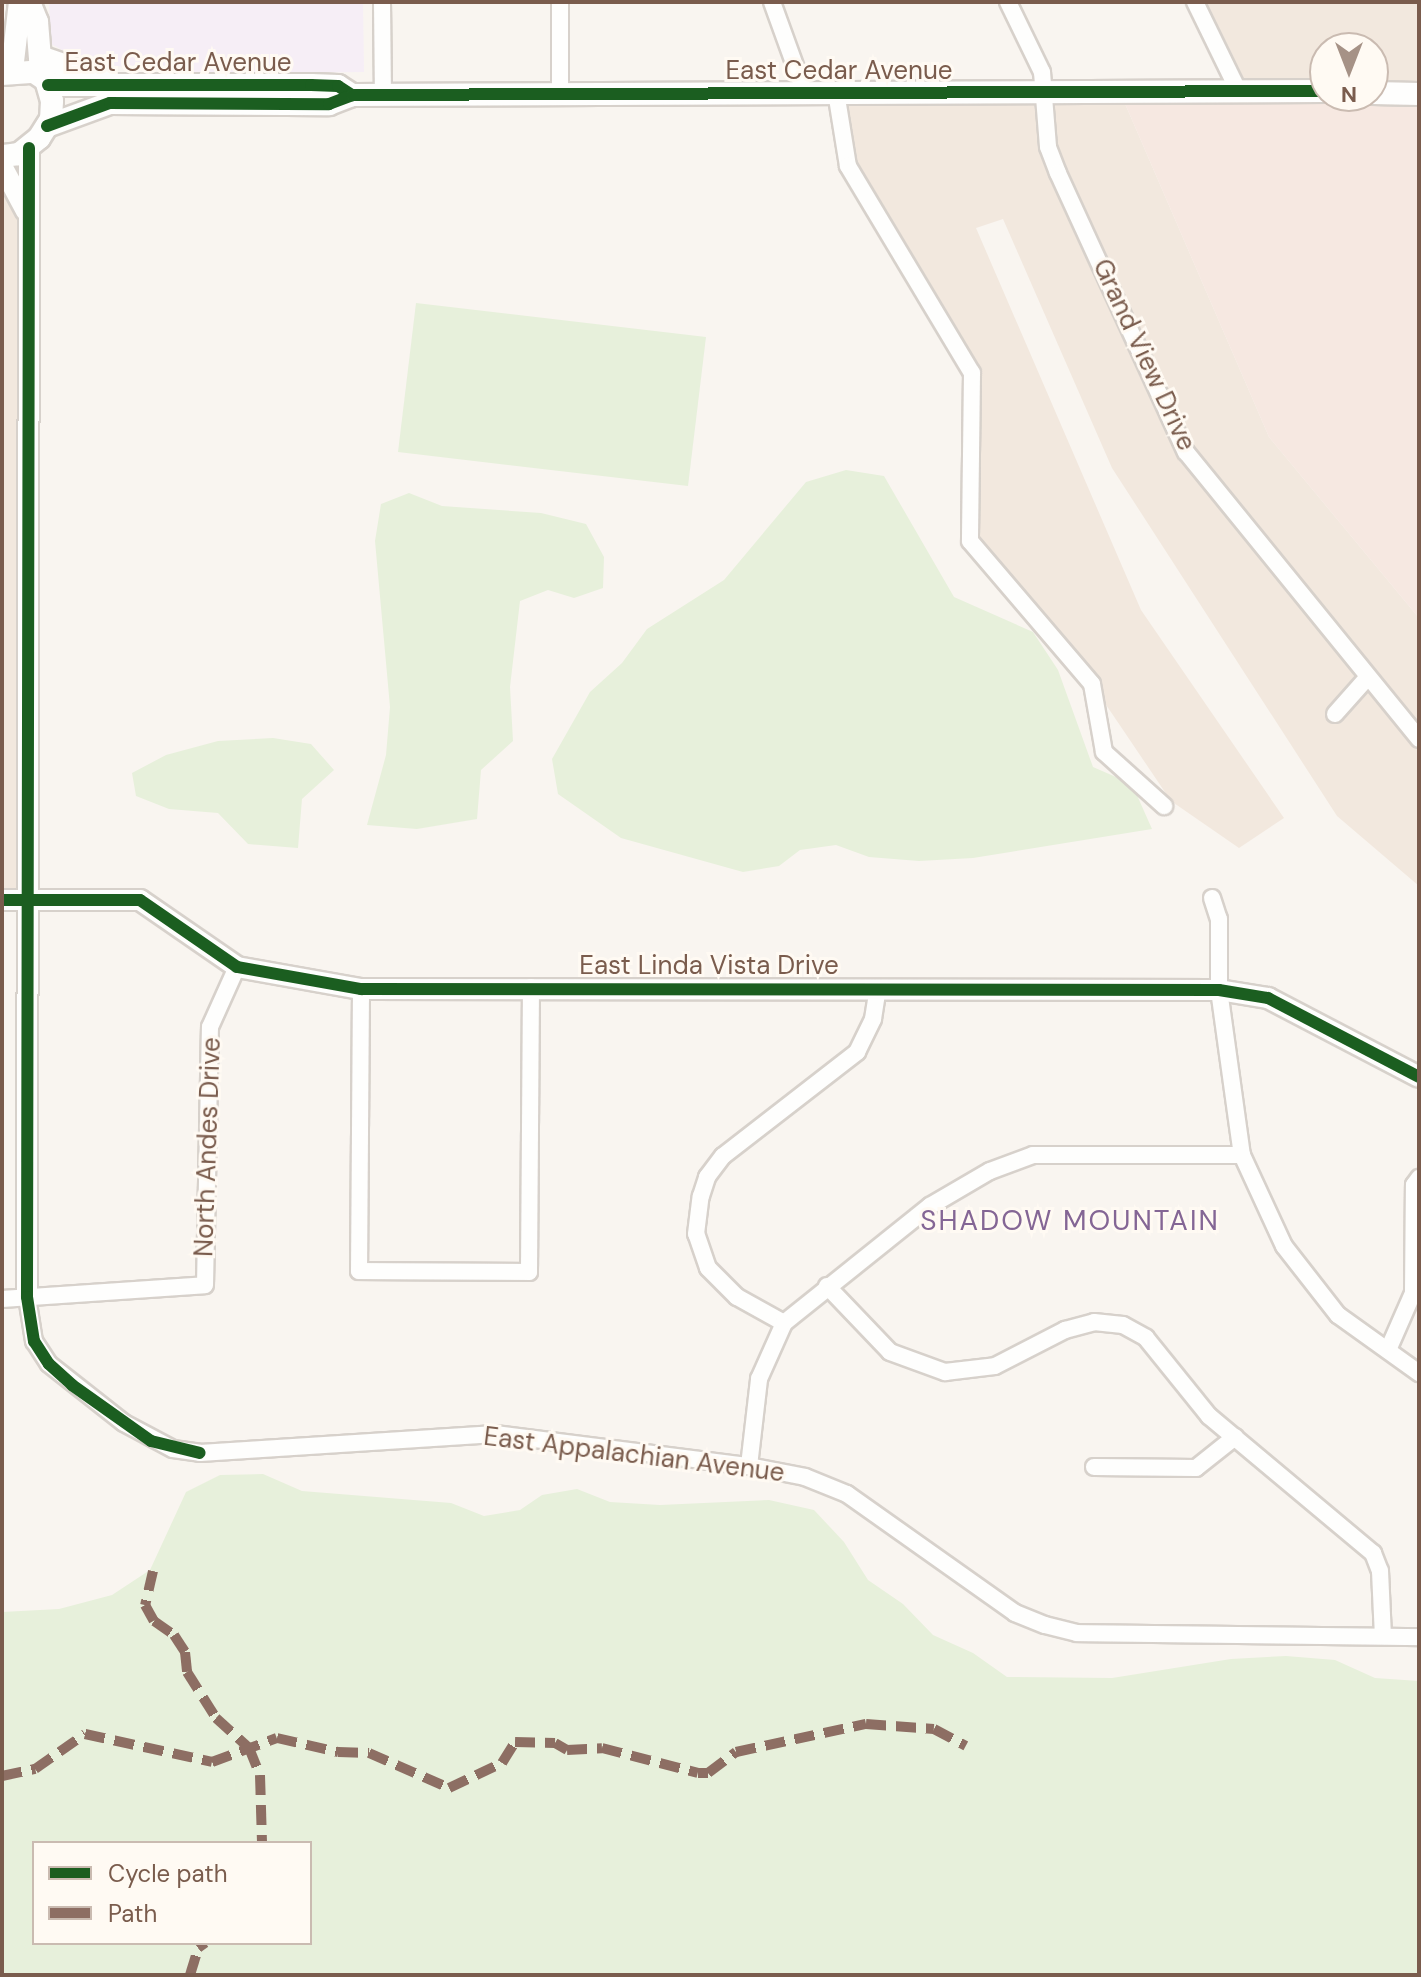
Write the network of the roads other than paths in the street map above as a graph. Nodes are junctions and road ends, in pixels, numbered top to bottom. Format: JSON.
{"nodes":[{"id":1,"x":20,"y":2,"type":"edge"},
{"id":2,"x":29,"y":2,"type":"edge"},
{"id":3,"x":382,"y":2,"type":"edge"},
{"id":4,"x":560,"y":2,"type":"edge"},
{"id":5,"x":772,"y":2,"type":"edge"},
{"id":6,"x":1008,"y":2,"type":"edge"},
{"id":7,"x":1195,"y":2,"type":"edge"},
{"id":8,"x":7,"y":72,"type":"edge"},
{"id":9,"x":43,"y":73,"type":"junction"},
{"id":10,"x":1238,"y":90,"type":"junction"},
{"id":11,"x":1309,"y":91,"type":"edge"},
{"id":12,"x":836,"y":92,"type":"junction"},
{"id":13,"x":805,"y":93,"type":"junction"},
{"id":14,"x":1043,"y":93,"type":"junction"},
{"id":15,"x":1389,"y":93,"type":"edge"},
{"id":16,"x":383,"y":94,"type":"junction"},
{"id":17,"x":560,"y":94,"type":"junction"},
{"id":18,"x":1419,"y":94,"type":"edge"},
{"id":19,"x":352,"y":95,"type":"junction"},
{"id":20,"x":47,"y":126,"type":"junction"},
{"id":21,"x":29,"y":148,"type":"junction"},
{"id":22,"x":2,"y":156,"type":"edge"},
{"id":23,"x":2,"y":166,"type":"edge"},
{"id":24,"x":26,"y":211,"type":"junction"},
{"id":25,"x":1367,"y":678,"type":"junction"},
{"id":26,"x":1335,"y":714,"type":"dead end"},
{"id":27,"x":1419,"y":739,"type":"edge"},
{"id":28,"x":1164,"y":806,"type":"dead end"},
{"id":29,"x":1212,"y":898,"type":"dead end"},
{"id":30,"x":2,"y":900,"type":"edge"},
{"id":31,"x":26,"y":900,"type":"junction"},
{"id":32,"x":237,"y":967,"type":"junction"},
{"id":33,"x":531,"y":987,"type":"junction"},
{"id":34,"x":361,"y":989,"type":"junction"},
{"id":35,"x":878,"y":989,"type":"junction"},
{"id":36,"x":1219,"y":990,"type":"junction"},
{"id":37,"x":1419,"y":1077,"type":"edge"},
{"id":38,"x":1242,"y":1155,"type":"junction"},
{"id":39,"x":1419,"y":1178,"type":"edge"},
{"id":40,"x":827,"y":1286,"type":"junction"},
{"id":41,"x":27,"y":1297,"type":"junction"},
{"id":42,"x":2,"y":1299,"type":"edge"},
{"id":43,"x":784,"y":1323,"type":"junction"},
{"id":44,"x":1388,"y":1350,"type":"junction"},
{"id":45,"x":1419,"y":1373,"type":"edge"},
{"id":46,"x":1235,"y":1437,"type":"junction"},
{"id":47,"x":749,"y":1466,"type":"junction"},
{"id":48,"x":1094,"y":1467,"type":"dead end"},
{"id":49,"x":1383,"y":1636,"type":"junction"},
{"id":50,"x":1419,"y":1637,"type":"edge"}],
"edges":[{"from":1,"to":8,"type":"main road"},
{"from":2,"to":9,"type":"main road"},
{"from":3,"to":16,"type":"street"},
{"from":4,"to":17,"type":"street"},
{"from":5,"to":13,"type":"street"},
{"from":6,"to":14,"type":"street","name":"Grand View Drive"},
{"from":7,"to":10,"type":"street"},
{"from":8,"to":9,"type":"main road","name":"East Cedar Avenue"},
{"from":9,"to":19,"type":"main road","name":"East Cedar Avenue"},
{"from":9,"to":20,"type":"main road"},
{"from":10,"to":11,"type":"main road","name":"East Cedar Avenue"},
{"from":10,"to":14,"type":"main road","name":"East Cedar Avenue"},
{"from":12,"to":13,"type":"main road","name":"East Cedar Avenue"},
{"from":12,"to":14,"type":"main road","name":"East Cedar Avenue"},
{"from":12,"to":28,"type":"street"},
{"from":13,"to":17,"type":"main road","name":"East Cedar Avenue"},
{"from":14,"to":25,"type":"street","name":"Grand View Drive"},
{"from":15,"to":18,"type":"main road"},
{"from":16,"to":17,"type":"main road","name":"East Cedar Avenue"},
{"from":16,"to":19,"type":"main road","name":"East Cedar Avenue"},
{"from":19,"to":20,"type":"main road","name":"East Cedar Avenue"},
{"from":20,"to":21,"type":"main road"},
{"from":21,"to":22,"type":"main road"},
{"from":21,"to":24,"type":"street"},
{"from":23,"to":24,"type":"street"},
{"from":24,"to":31,"type":"street"},
{"from":25,"to":26,"type":"street"},
{"from":25,"to":27,"type":"street","name":"Grand View Drive"},
{"from":29,"to":36,"type":"street"},
{"from":30,"to":31,"type":"street","name":"East Linda Vista Drive"},
{"from":31,"to":32,"type":"street","name":"East Linda Vista Drive"},
{"from":31,"to":41,"type":"street"},
{"from":32,"to":34,"type":"street","name":"East Linda Vista Drive"},
{"from":32,"to":41,"type":"street","name":"North Andes Drive"},
{"from":33,"to":34,"type":"street","name":"East Linda Vista Drive"},
{"from":33,"to":34,"type":"street"},
{"from":33,"to":35,"type":"street","name":"East Linda Vista Drive"},
{"from":35,"to":36,"type":"street","name":"East Linda Vista Drive"},
{"from":35,"to":43,"type":"street"},
{"from":36,"to":37,"type":"street","name":"East Linda Vista Drive"},
{"from":36,"to":38,"type":"street"},
{"from":38,"to":40,"type":"street"},
{"from":38,"to":44,"type":"street"},
{"from":39,"to":44,"type":"street"},
{"from":40,"to":43,"type":"street"},
{"from":40,"to":46,"type":"street"},
{"from":41,"to":42,"type":"street"},
{"from":41,"to":47,"type":"street","name":"East Appalachian Avenue"},
{"from":43,"to":47,"type":"street"},
{"from":44,"to":45,"type":"street"},
{"from":46,"to":48,"type":"street"},
{"from":46,"to":49,"type":"street"},
{"from":47,"to":49,"type":"street","name":"East Appalachian Avenue"},
{"from":49,"to":50,"type":"street","name":"East Appalachian Avenue"}]}
